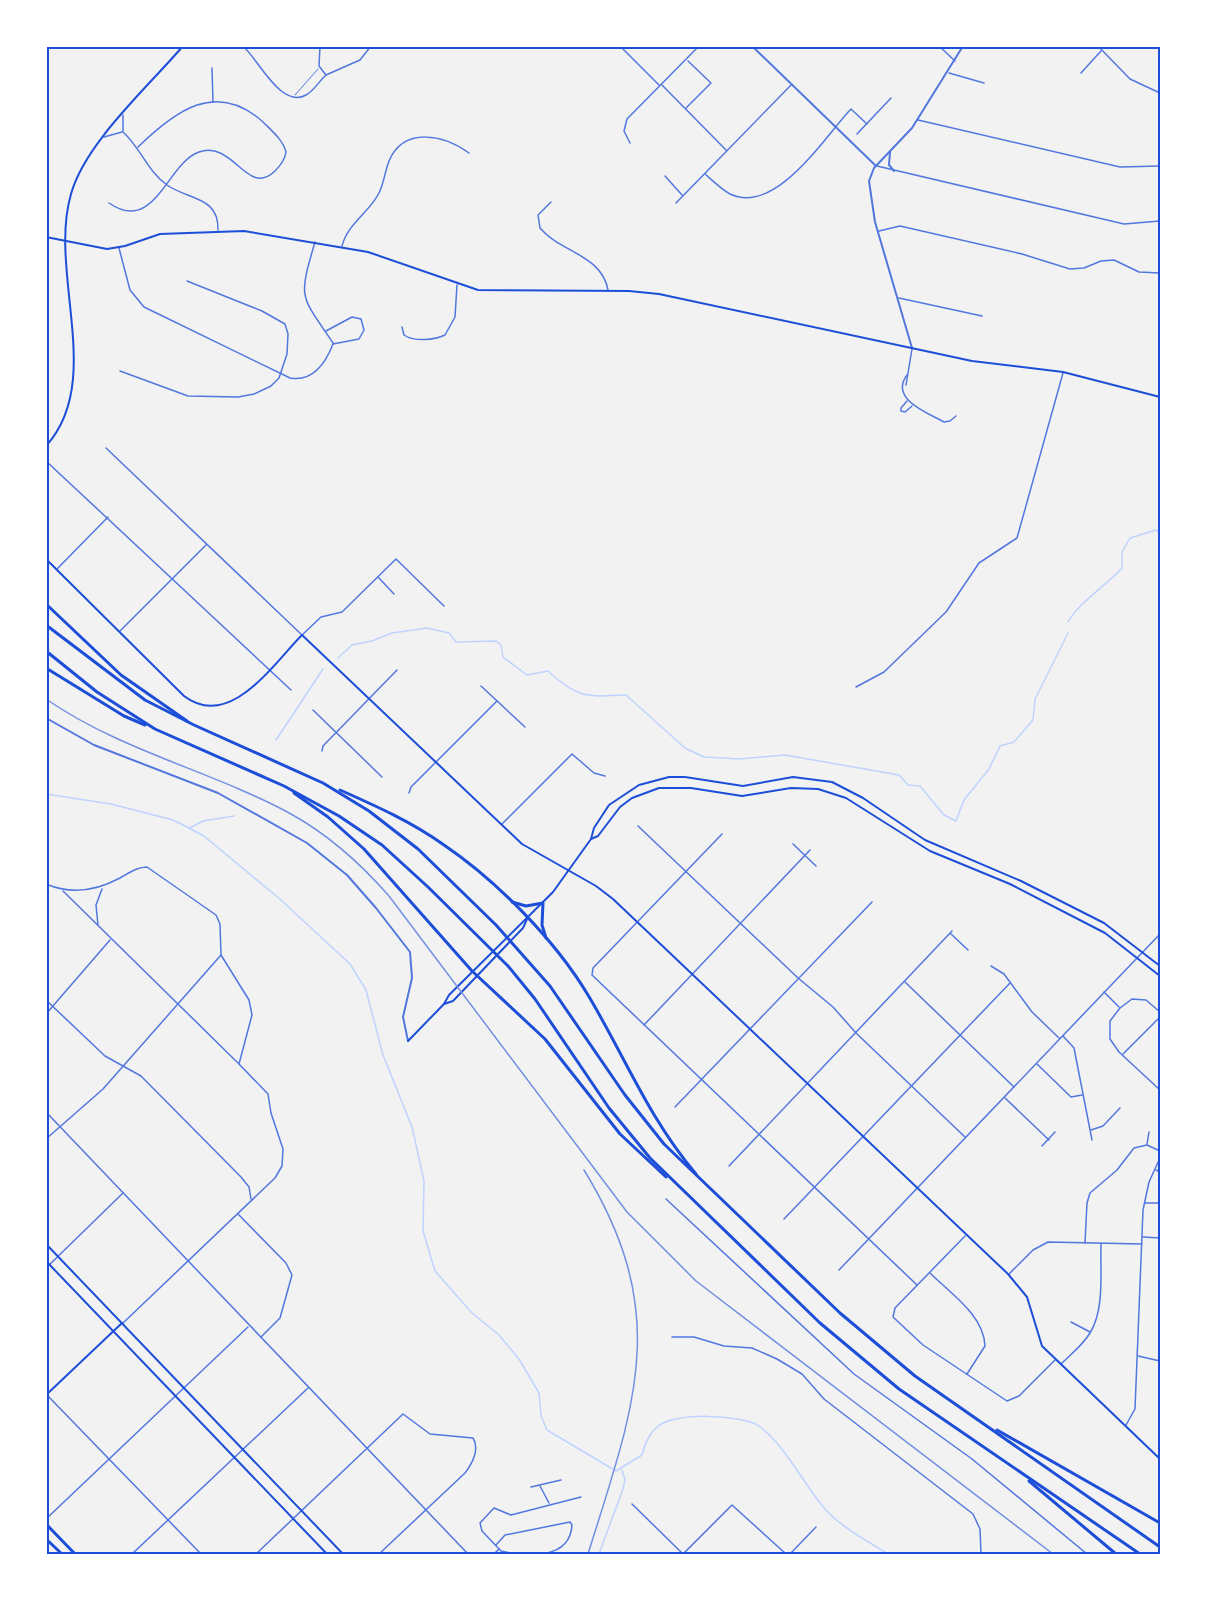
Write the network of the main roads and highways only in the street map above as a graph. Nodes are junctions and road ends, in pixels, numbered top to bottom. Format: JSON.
{"nodes":[{"id":1,"x":183,"y":46,"type":"edge"},
{"id":2,"x":46,"y":237,"type":"edge"},
{"id":3,"x":64,"y":241,"type":"junction"},
{"id":4,"x":1161,"y":398,"type":"edge"},
{"id":5,"x":46,"y":446,"type":"edge"},
{"id":6,"x":46,"y":560,"type":"edge"},
{"id":7,"x":46,"y":604,"type":"edge"},
{"id":8,"x":46,"y":625,"type":"edge"},
{"id":9,"x":46,"y":651,"type":"edge"},
{"id":10,"x":46,"y":668,"type":"edge"},
{"id":11,"x":194,"y":725,"type":"junction"},
{"id":12,"x":155,"y":729,"type":"junction"},
{"id":13,"x":323,"y":783,"type":"junction"},
{"id":14,"x":284,"y":786,"type":"junction"},
{"id":15,"x":591,"y":838,"type":"junction"},
{"id":16,"x":569,"y":871,"type":"junction"},
{"id":17,"x":508,"y":900,"type":"junction"},
{"id":18,"x":543,"y":903,"type":"junction"},
{"id":19,"x":527,"y":919,"type":"junction"},
{"id":20,"x":550,"y":945,"type":"junction"},
{"id":21,"x":1161,"y":966,"type":"edge"},
{"id":22,"x":472,"y":971,"type":"junction"},
{"id":23,"x":477,"y":976,"type":"junction"},
{"id":24,"x":1161,"y":976,"type":"edge"},
{"id":25,"x":444,"y":1004,"type":"junction"},
{"id":26,"x":408,"y":1041,"type":"road end"},
{"id":27,"x":677,"y":1186,"type":"junction"},
{"id":28,"x":709,"y":1189,"type":"junction"},
{"id":29,"x":46,"y":1244,"type":"edge"},
{"id":30,"x":46,"y":1261,"type":"edge"},
{"id":31,"x":122,"y":1323,"type":"junction"},
{"id":32,"x":113,"y":1331,"type":"junction"},
{"id":33,"x":47,"y":1395,"type":"edge"},
{"id":34,"x":982,"y":1422,"type":"junction"},
{"id":35,"x":1161,"y":1459,"type":"edge"},
{"id":36,"x":1019,"y":1472,"type":"junction"},
{"id":37,"x":1161,"y":1523,"type":"edge"},
{"id":38,"x":46,"y":1524,"type":"edge"},
{"id":39,"x":46,"y":1539,"type":"edge"},
{"id":40,"x":1161,"y":1547,"type":"edge"},
{"id":41,"x":62,"y":1554,"type":"edge"},
{"id":42,"x":75,"y":1554,"type":"edge"},
{"id":43,"x":327,"y":1554,"type":"edge"},
{"id":44,"x":343,"y":1554,"type":"edge"},
{"id":45,"x":1116,"y":1554,"type":"edge"},
{"id":46,"x":1140,"y":1554,"type":"edge"}],
"edges":[{"from":1,"to":3,"type":"main road"},
{"from":2,"to":3,"type":"main road"},
{"from":3,"to":4,"type":"main road"},
{"from":3,"to":5,"type":"main road"},
{"from":6,"to":16,"type":"main road"},
{"from":7,"to":11,"type":"main road"},
{"from":8,"to":11,"type":"main road"},
{"from":9,"to":12,"type":"main road"},
{"from":10,"to":12,"type":"main road"},
{"from":11,"to":13,"type":"main road"},
{"from":12,"to":14,"type":"main road"},
{"from":13,"to":17,"type":"main road"},
{"from":13,"to":28,"type":"main road"},
{"from":14,"to":22,"type":"main road"},
{"from":14,"to":27,"type":"main road"},
{"from":15,"to":16,"type":"main road"},
{"from":15,"to":21,"type":"main road"},
{"from":15,"to":24,"type":"main road"},
{"from":16,"to":18,"type":"main road"},
{"from":16,"to":35,"type":"main road"},
{"from":17,"to":18,"type":"main road"},
{"from":17,"to":19,"type":"main road"},
{"from":18,"to":19,"type":"main road"},
{"from":18,"to":20,"type":"main road"},
{"from":19,"to":20,"type":"main road"},
{"from":19,"to":22,"type":"main road"},
{"from":19,"to":23,"type":"main road"},
{"from":20,"to":28,"type":"main road"},
{"from":22,"to":23,"type":"main road"},
{"from":22,"to":25,"type":"main road"},
{"from":23,"to":25,"type":"main road"},
{"from":23,"to":27,"type":"main road"},
{"from":25,"to":26,"type":"main road"},
{"from":27,"to":36,"type":"main road"},
{"from":28,"to":34,"type":"main road"},
{"from":29,"to":31,"type":"main road"},
{"from":30,"to":32,"type":"main road"},
{"from":31,"to":32,"type":"main road"},
{"from":31,"to":44,"type":"main road"},
{"from":32,"to":33,"type":"main road"},
{"from":32,"to":43,"type":"main road"},
{"from":34,"to":37,"type":"main road"},
{"from":34,"to":40,"type":"main road"},
{"from":36,"to":45,"type":"main road"},
{"from":36,"to":46,"type":"main road"},
{"from":38,"to":42,"type":"main road"},
{"from":39,"to":41,"type":"main road"}]}
